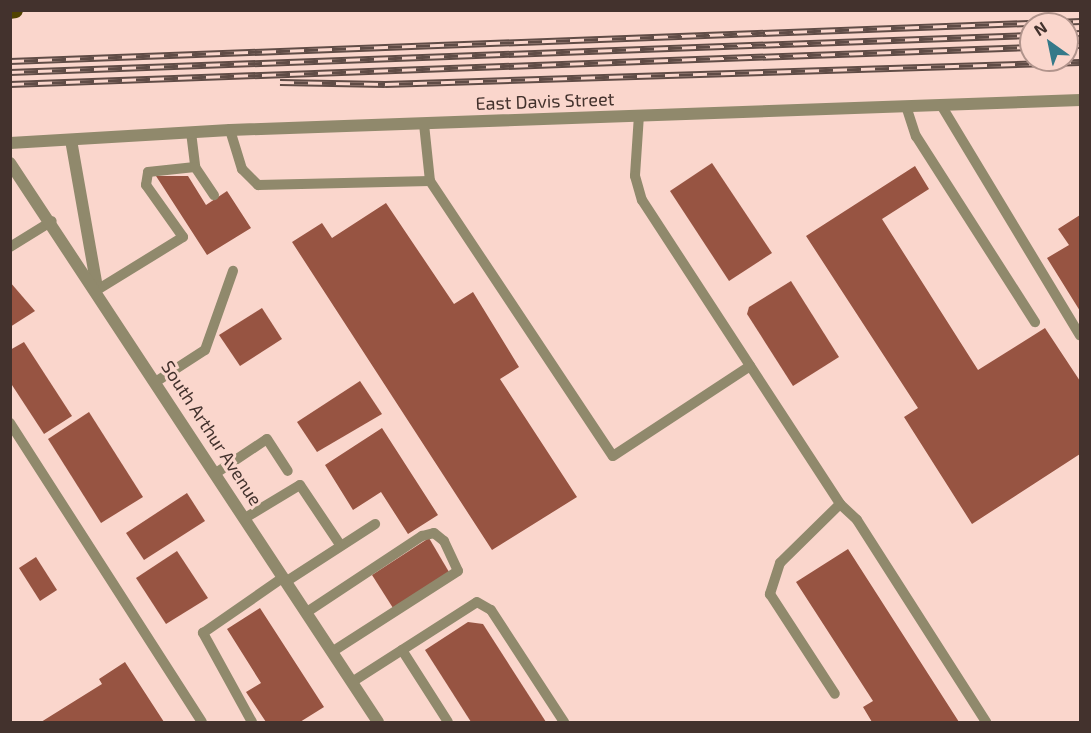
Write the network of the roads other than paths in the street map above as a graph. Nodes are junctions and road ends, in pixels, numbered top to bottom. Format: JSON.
{"nodes":[{"id":1,"x":1080,"y":100,"type":"edge"},
{"id":2,"x":941,"y":105,"type":"junction"},
{"id":3,"x":906,"y":106,"type":"junction"},
{"id":4,"x":639,"y":116,"type":"junction"},
{"id":5,"x":424,"y":124,"type":"junction"},
{"id":6,"x":230,"y":130,"type":"junction"},
{"id":7,"x":191,"y":132,"type":"junction"},
{"id":8,"x":70,"y":140,"type":"junction"},
{"id":9,"x":10,"y":143,"type":"edge"},
{"id":10,"x":10,"y":163,"type":"edge"},
{"id":11,"x":195,"y":167,"type":"junction"},
{"id":12,"x":430,"y":181,"type":"junction"},
{"id":13,"x":214,"y":195,"type":"dead end"},
{"id":14,"x":52,"y":221,"type":"junction"},
{"id":15,"x":10,"y":247,"type":"edge"},
{"id":16,"x":233,"y":271,"type":"dead end"},
{"id":17,"x":98,"y":290,"type":"junction"},
{"id":18,"x":1035,"y":322,"type":"dead end"},
{"id":19,"x":1080,"y":335,"type":"edge"},
{"id":20,"x":750,"y":366,"type":"junction"},
{"id":21,"x":157,"y":381,"type":"junction"},
{"id":22,"x":10,"y":423,"type":"edge"},
{"id":23,"x":288,"y":471,"type":"dead end"},
{"id":24,"x":216,"y":472,"type":"junction"},
{"id":25,"x":840,"y":504,"type":"junction"},
{"id":26,"x":245,"y":518,"type":"junction"},
{"id":27,"x":375,"y":524,"type":"dead end"},
{"id":28,"x":341,"y":546,"type":"junction"},
{"id":29,"x":285,"y":579,"type":"junction"},
{"id":30,"x":307,"y":612,"type":"junction"},
{"id":31,"x":402,"y":650,"type":"junction"},
{"id":32,"x":332,"y":652,"type":"junction"},
{"id":33,"x":352,"y":682,"type":"junction"},
{"id":34,"x":835,"y":694,"type":"dead end"},
{"id":35,"x":202,"y":723,"type":"edge"},
{"id":36,"x":252,"y":723,"type":"edge"},
{"id":37,"x":378,"y":723,"type":"edge"},
{"id":38,"x":448,"y":723,"type":"edge"},
{"id":39,"x":564,"y":723,"type":"edge"},
{"id":40,"x":986,"y":723,"type":"edge"}],
"edges":[{"from":1,"to":2,"type":"street","name":"East Davis Street"},
{"from":2,"to":3,"type":"street","name":"East Davis Street"},
{"from":2,"to":19,"type":"lane"},
{"from":3,"to":4,"type":"street","name":"East Davis Street"},
{"from":3,"to":18,"type":"lane"},
{"from":4,"to":5,"type":"street","name":"East Davis Street"},
{"from":4,"to":20,"type":"lane"},
{"from":5,"to":6,"type":"street","name":"East Davis Street"},
{"from":5,"to":12,"type":"lane"},
{"from":6,"to":7,"type":"street","name":"East Davis Street"},
{"from":6,"to":12,"type":"lane"},
{"from":7,"to":8,"type":"street","name":"East Davis Street"},
{"from":7,"to":11,"type":"lane"},
{"from":8,"to":9,"type":"street","name":"East Davis Street"},
{"from":8,"to":17,"type":"street","name":"South Arthur Avenue"},
{"from":10,"to":14,"type":"street"},
{"from":11,"to":13,"type":"lane"},
{"from":11,"to":17,"type":"lane"},
{"from":12,"to":20,"type":"lane"},
{"from":14,"to":15,"type":"lane"},
{"from":14,"to":17,"type":"street"},
{"from":16,"to":21,"type":"lane"},
{"from":17,"to":21,"type":"street","name":"South Arthur Avenue"},
{"from":20,"to":25,"type":"lane"},
{"from":21,"to":24,"type":"street","name":"South Arthur Avenue"},
{"from":22,"to":35,"type":"lane"},
{"from":23,"to":24,"type":"lane"},
{"from":24,"to":26,"type":"street","name":"South Arthur Avenue"},
{"from":25,"to":34,"type":"lane"},
{"from":25,"to":40,"type":"lane"},
{"from":26,"to":28,"type":"lane"},
{"from":26,"to":29,"type":"street","name":"South Arthur Avenue"},
{"from":27,"to":28,"type":"lane"},
{"from":28,"to":29,"type":"lane"},
{"from":29,"to":30,"type":"street","name":"South Arthur Avenue"},
{"from":29,"to":36,"type":"lane"},
{"from":30,"to":32,"type":"street","name":"South Arthur Avenue"},
{"from":30,"to":32,"type":"lane"},
{"from":31,"to":33,"type":"lane"},
{"from":31,"to":38,"type":"lane"},
{"from":31,"to":39,"type":"lane"},
{"from":32,"to":33,"type":"street","name":"South Arthur Avenue"},
{"from":33,"to":37,"type":"street","name":"South Arthur Avenue"}]}
